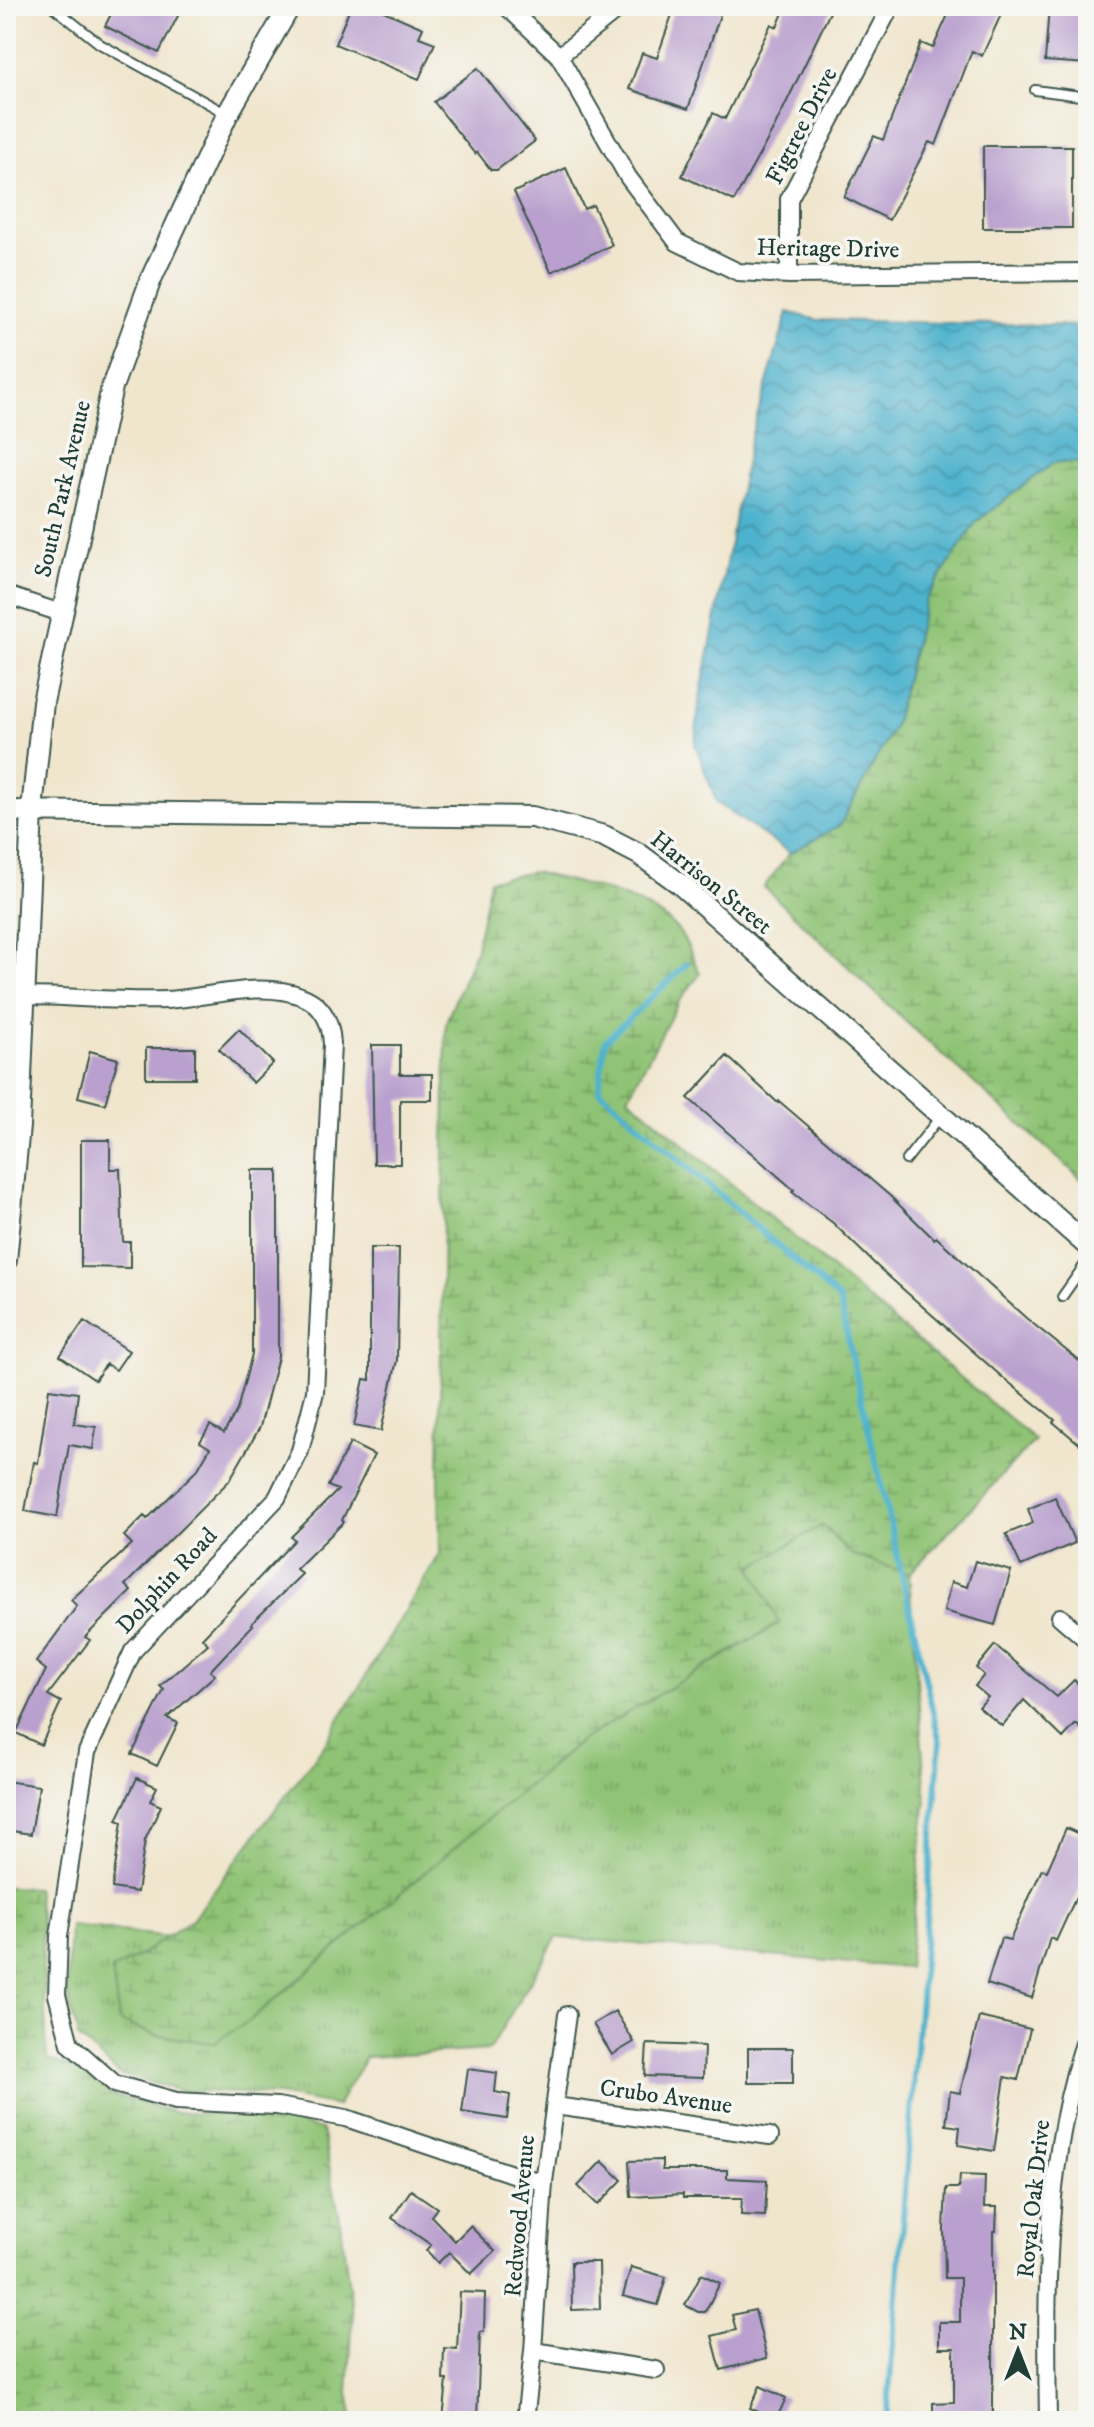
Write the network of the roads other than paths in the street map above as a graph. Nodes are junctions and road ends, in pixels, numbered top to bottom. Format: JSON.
{"nodes":[{"id":1,"x":52,"y":6,"type":"edge"},
{"id":2,"x":290,"y":6,"type":"edge"},
{"id":3,"x":506,"y":6,"type":"edge"},
{"id":4,"x":622,"y":6,"type":"edge"},
{"id":5,"x":891,"y":6,"type":"edge"},
{"id":6,"x":559,"y":56,"type":"junction"},
{"id":7,"x":1035,"y":90,"type":"dead end"},
{"id":8,"x":1088,"y":97,"type":"edge"},
{"id":9,"x":227,"y":115,"type":"junction"},
{"id":10,"x":1088,"y":272,"type":"edge"},
{"id":11,"x":789,"y":275,"type":"junction"},
{"id":12,"x":6,"y":595,"type":"edge"},
{"id":13,"x":61,"y":613,"type":"junction"},
{"id":14,"x":32,"y":810,"type":"junction"},
{"id":15,"x":6,"y":811,"type":"edge"},
{"id":16,"x":24,"y":996,"type":"junction"},
{"id":17,"x":940,"y":1116,"type":"junction"},
{"id":18,"x":906,"y":1160,"type":"dead end"},
{"id":19,"x":1088,"y":1246,"type":"edge"},
{"id":20,"x":6,"y":1260,"type":"edge"},
{"id":21,"x":1088,"y":1260,"type":"edge"},
{"id":22,"x":1062,"y":1297,"type":"dead end"},
{"id":23,"x":1060,"y":1617,"type":"dead end"},
{"id":24,"x":1088,"y":1641,"type":"edge"},
{"id":25,"x":567,"y":2015,"type":"dead end"},
{"id":26,"x":1088,"y":2032,"type":"edge"},
{"id":27,"x":555,"y":2106,"type":"junction"},
{"id":28,"x":770,"y":2136,"type":"dead end"},
{"id":29,"x":544,"y":2182,"type":"junction"},
{"id":30,"x":533,"y":2351,"type":"junction"},
{"id":31,"x":656,"y":2370,"type":"dead end"},
{"id":32,"x":525,"y":2421,"type":"edge"},
{"id":33,"x":1048,"y":2421,"type":"edge"}],
"edges":[{"from":1,"to":9,"type":"lane"},
{"from":2,"to":9,"type":"street","name":"South Park Avenue"},
{"from":3,"to":6,"type":"street","name":"Heritage Drive"},
{"from":4,"to":6,"type":"street"},
{"from":5,"to":11,"type":"street","name":"Figtree Drive"},
{"from":6,"to":11,"type":"street","name":"Heritage Drive"},
{"from":7,"to":8,"type":"lane"},
{"from":9,"to":13,"type":"street","name":"South Park Avenue"},
{"from":10,"to":11,"type":"street","name":"Heritage Drive"},
{"from":12,"to":13,"type":"street"},
{"from":13,"to":14,"type":"street","name":"South Park Avenue"},
{"from":14,"to":15,"type":"street","name":"Harrison Street"},
{"from":14,"to":16,"type":"street","name":"South Park Avenue"},
{"from":14,"to":17,"type":"street","name":"Harrison Street"},
{"from":16,"to":20,"type":"street","name":"South Park Avenue"},
{"from":16,"to":29,"type":"street","name":"Dolphin Road"},
{"from":17,"to":18,"type":"lane"},
{"from":17,"to":19,"type":"street","name":"Harrison Street"},
{"from":21,"to":22,"type":"lane"},
{"from":23,"to":24,"type":"street"},
{"from":25,"to":27,"type":"street","name":"Redwood Avenue"},
{"from":26,"to":33,"type":"street","name":"Royal Oak Drive"},
{"from":27,"to":28,"type":"street","name":"Crubo Avenue"},
{"from":27,"to":29,"type":"street","name":"Redwood Avenue"},
{"from":29,"to":30,"type":"street","name":"Redwood Avenue"},
{"from":30,"to":31,"type":"street"},
{"from":30,"to":32,"type":"street","name":"Redwood Avenue"}]}
